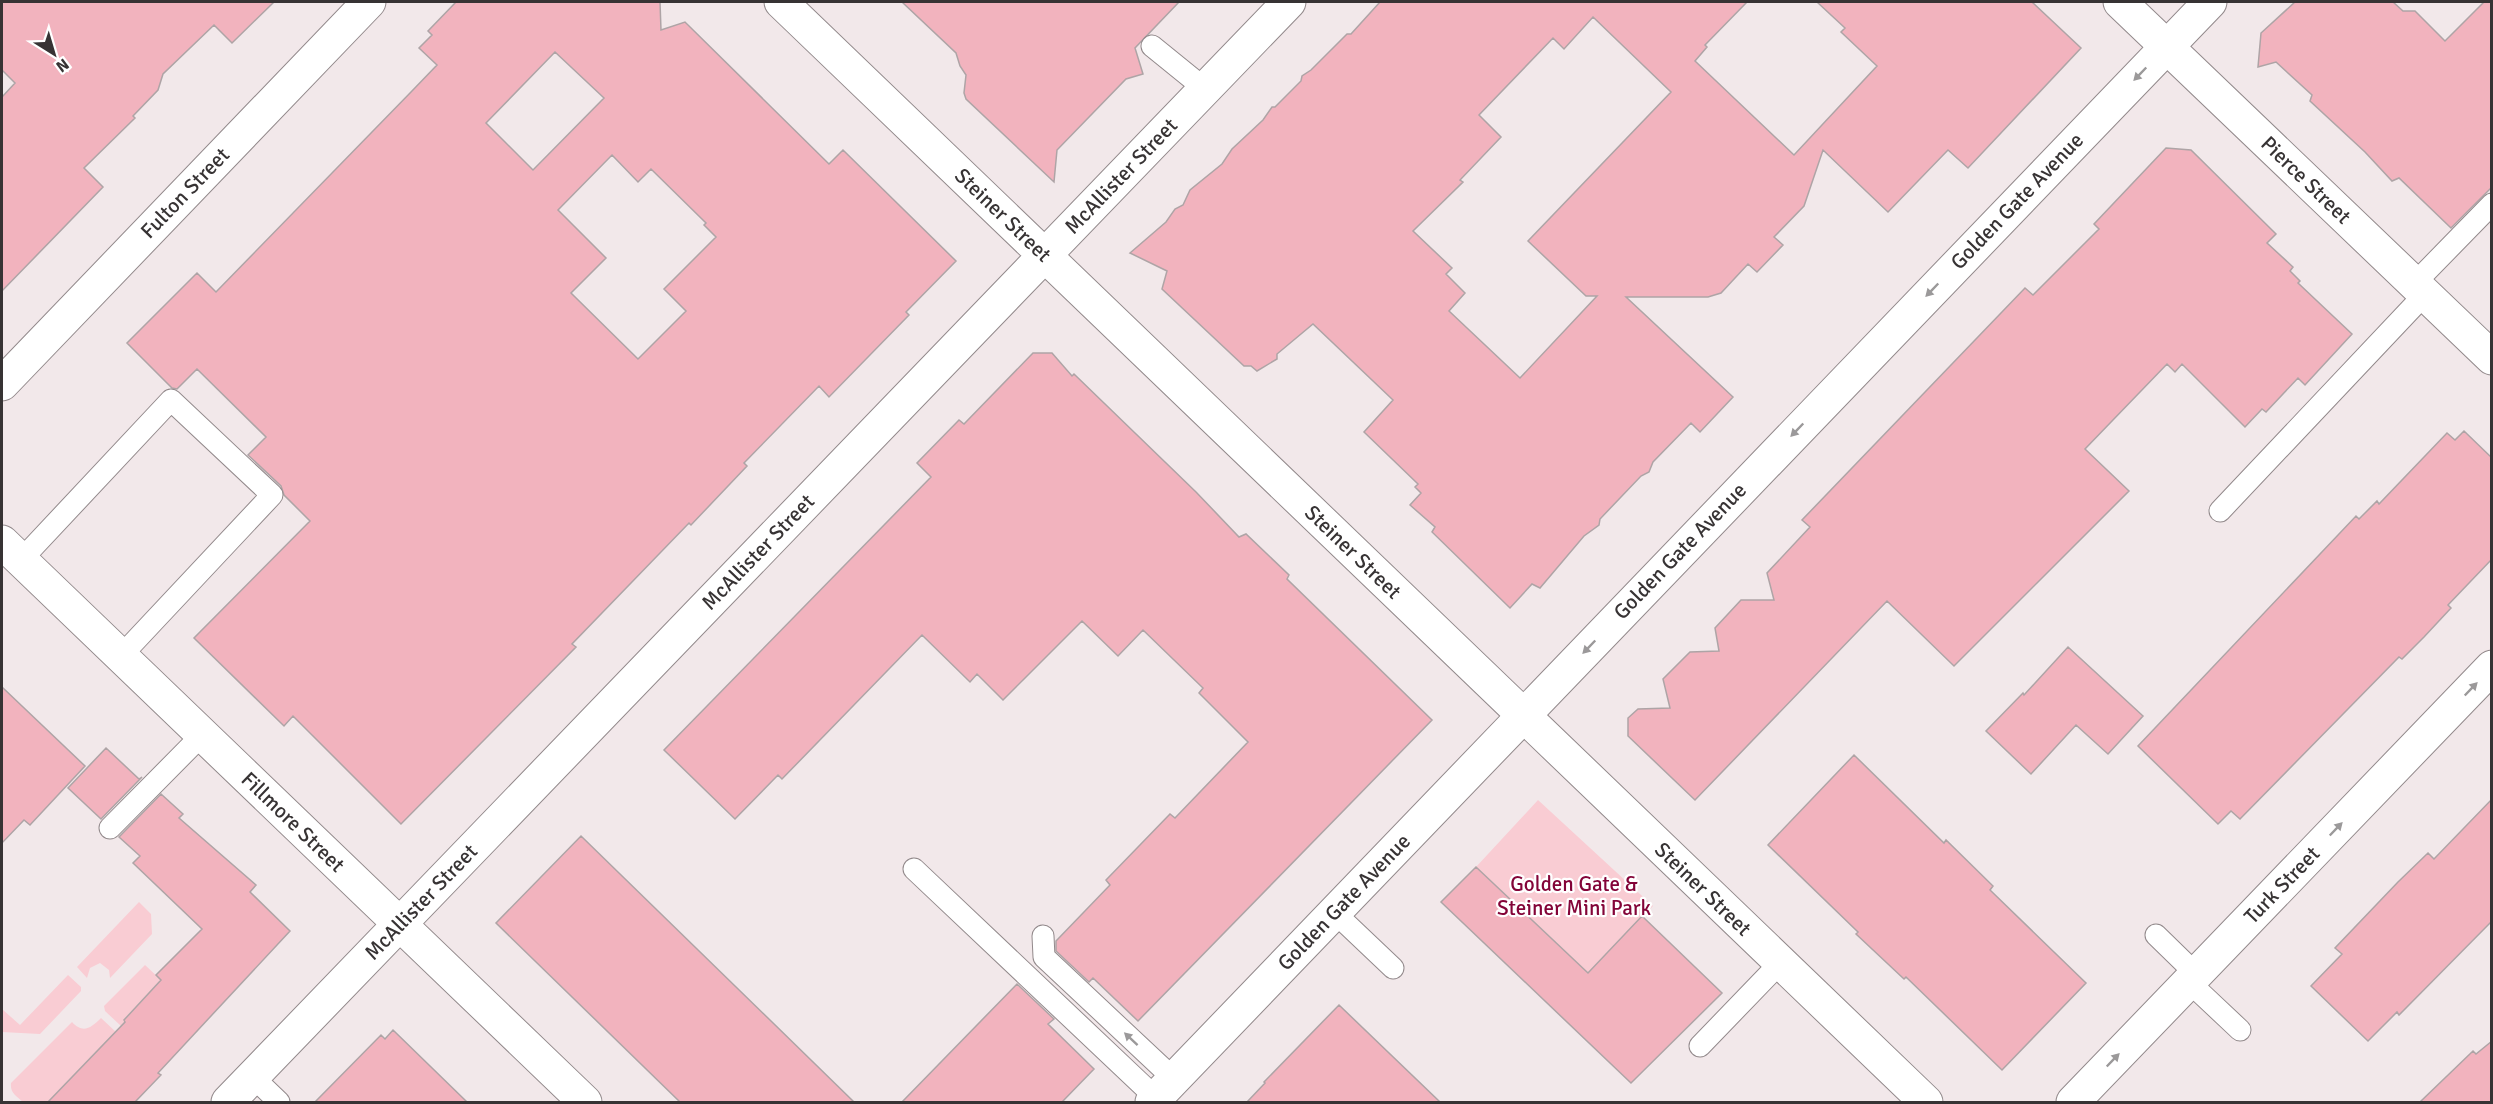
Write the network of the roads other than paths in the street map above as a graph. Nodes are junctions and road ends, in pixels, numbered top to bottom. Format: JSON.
{"nodes":[{"id":1,"x":369,"y":2,"type":"edge"},
{"id":2,"x":781,"y":2,"type":"edge"},
{"id":3,"x":1289,"y":2,"type":"edge"},
{"id":4,"x":2121,"y":2,"type":"edge"},
{"id":5,"x":2210,"y":2,"type":"edge"},
{"id":6,"x":1152,"y":46,"type":"dead end"},
{"id":7,"x":2167,"y":46,"type":"junction"},
{"id":8,"x":1205,"y":88,"type":"junction"},
{"id":9,"x":2492,"y":204,"type":"edge"},
{"id":10,"x":1045,"y":255,"type":"junction"},
{"id":11,"x":2420,"y":289,"type":"junction"},
{"id":12,"x":2492,"y":358,"type":"edge"},
{"id":13,"x":2,"y":384,"type":"edge"},
{"id":14,"x":2220,"y":511,"type":"dead end"},
{"id":15,"x":11,"y":551,"type":"edge"},
{"id":16,"x":120,"y":657,"type":"junction"},
{"id":17,"x":2492,"y":667,"type":"edge"},
{"id":18,"x":1523,"y":715,"type":"junction"},
{"id":19,"x":202,"y":735,"type":"junction"},
{"id":20,"x":110,"y":828,"type":"dead end"},
{"id":21,"x":914,"y":869,"type":"dead end"},
{"id":22,"x":1334,"y":912,"type":"junction"},
{"id":23,"x":399,"y":924,"type":"junction"},
{"id":24,"x":2156,"y":934,"type":"dead end"},
{"id":25,"x":1780,"y":963,"type":"junction"},
{"id":26,"x":1393,"y":968,"type":"dead end"},
{"id":27,"x":1027,"y":976,"type":"junction"},
{"id":28,"x":2193,"y":978,"type":"junction"},
{"id":29,"x":2240,"y":1030,"type":"dead end"},
{"id":30,"x":1700,"y":1046,"type":"dead end"},
{"id":31,"x":252,"y":1077,"type":"junction"},
{"id":32,"x":1161,"y":1093,"type":"edge"},
{"id":33,"x":228,"y":1102,"type":"edge"},
{"id":34,"x":279,"y":1102,"type":"edge"},
{"id":35,"x":585,"y":1102,"type":"edge"},
{"id":36,"x":1926,"y":1102,"type":"edge"},
{"id":37,"x":2073,"y":1102,"type":"edge"}],
"edges":[{"from":1,"to":13,"type":"street","name":"Fulton Street"},
{"from":2,"to":10,"type":"street","name":"Steiner Street"},
{"from":3,"to":8,"type":"street","name":"McAllister Street"},
{"from":4,"to":7,"type":"street","name":"Pierce Street"},
{"from":5,"to":7,"type":"street","name":"Golden Gate Avenue"},
{"from":6,"to":8,"type":"lane"},
{"from":7,"to":11,"type":"street","name":"Pierce Street"},
{"from":7,"to":18,"type":"street","name":"Golden Gate Avenue","one_way":true},
{"from":8,"to":10,"type":"street","name":"McAllister Street"},
{"from":9,"to":11,"type":"lane"},
{"from":10,"to":18,"type":"street","name":"Steiner Street"},
{"from":10,"to":23,"type":"street","name":"McAllister Street"},
{"from":11,"to":12,"type":"street","name":"Pierce Street"},
{"from":11,"to":14,"type":"lane"},
{"from":15,"to":16,"type":"street","name":"Fillmore Street"},
{"from":15,"to":16,"type":"lane"},
{"from":16,"to":19,"type":"street","name":"Fillmore Street"},
{"from":28,"to":17,"type":"street","name":"Turk Street","one_way":true},
{"from":18,"to":22,"type":"street","name":"Golden Gate Avenue"},
{"from":18,"to":25,"type":"street","name":"Steiner Street"},
{"from":19,"to":20,"type":"lane"},
{"from":19,"to":23,"type":"street","name":"Fillmore Street"},
{"from":21,"to":27,"type":"lane"},
{"from":22,"to":26,"type":"lane"},
{"from":22,"to":32,"type":"street","name":"Golden Gate Avenue"},
{"from":23,"to":31,"type":"street","name":"McAllister Street"},
{"from":23,"to":35,"type":"street","name":"Fillmore Street"},
{"from":24,"to":28,"type":"lane"},
{"from":25,"to":30,"type":"lane"},
{"from":25,"to":36,"type":"street","name":"Steiner Street"},
{"from":27,"to":32,"type":"lane"},
{"from":32,"to":27,"type":"lane","one_way":true},
{"from":28,"to":29,"type":"lane"},
{"from":37,"to":28,"type":"street","name":"Turk Street","one_way":true},
{"from":31,"to":33,"type":"street","name":"McAllister Street"},
{"from":31,"to":34,"type":"lane"}]}
